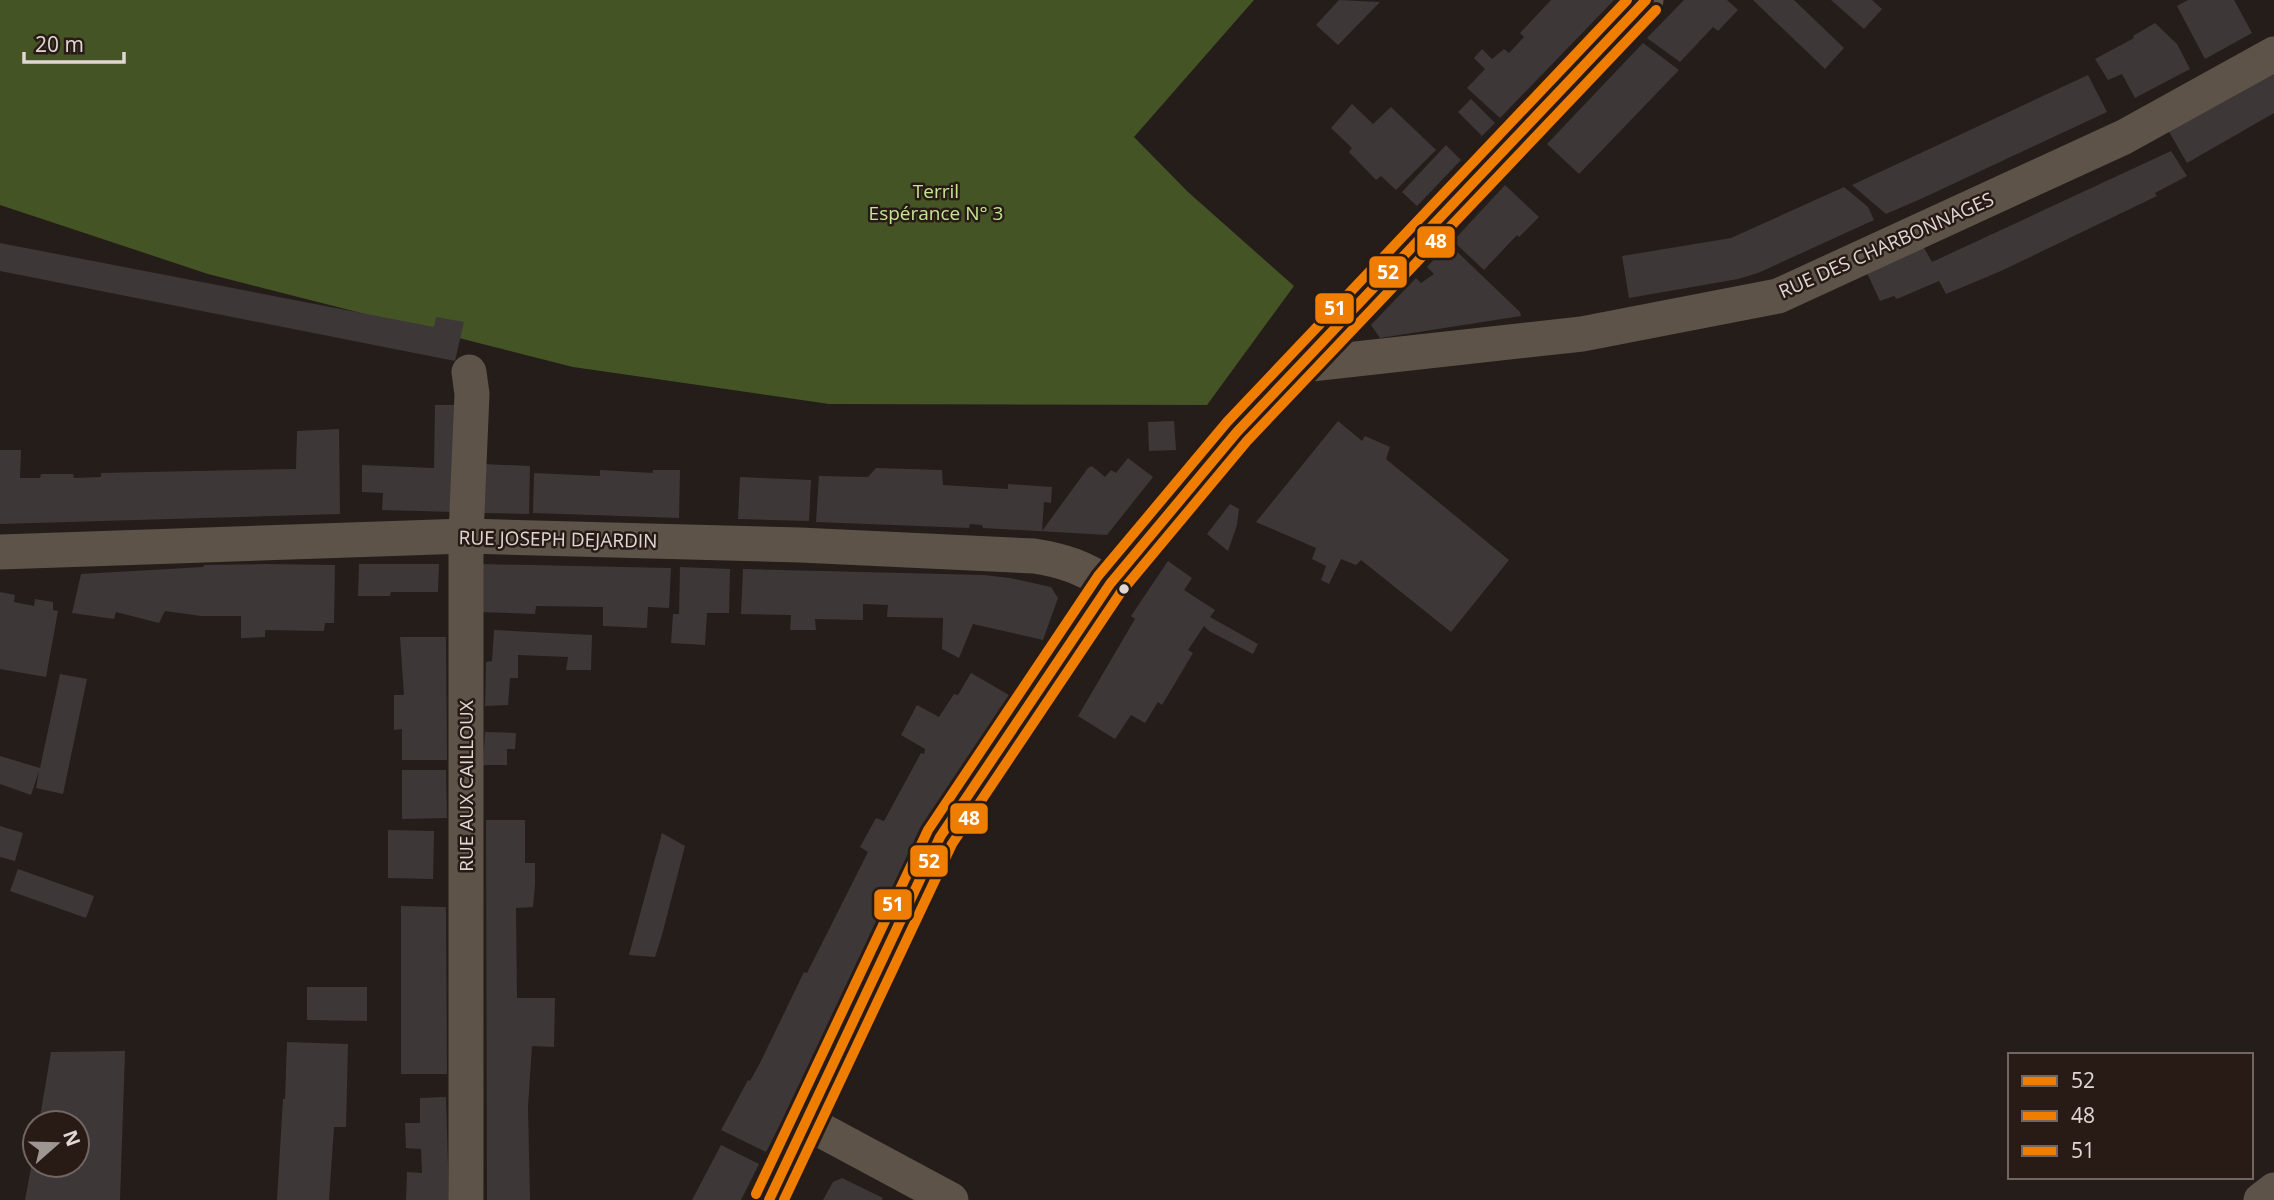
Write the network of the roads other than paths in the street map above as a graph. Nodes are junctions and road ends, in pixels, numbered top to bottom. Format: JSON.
{"nodes":[{"id":1,"x":1646,"y":0,"type":"edge"},
{"id":2,"x":2274,"y":54,"type":"edge"},
{"id":3,"x":1302,"y":365,"type":"junction"},
{"id":4,"x":469,"y":372,"type":"dead end"},
{"id":5,"x":466,"y":537,"type":"junction"},
{"id":6,"x":0,"y":552,"type":"edge"},
{"id":7,"x":1110,"y":584,"type":"junction"},
{"id":8,"x":806,"y":1122,"type":"junction"},
{"id":9,"x":2274,"y":1190,"type":"edge"},
{"id":10,"x":466,"y":1200,"type":"edge"},
{"id":11,"x":769,"y":1200,"type":"edge"},
{"id":12,"x":951,"y":1200,"type":"edge"},
{"id":13,"x":2261,"y":1200,"type":"edge"}],
"edges":[{"from":1,"to":3,"type":"street"},
{"from":2,"to":3,"type":"street","name":"RUE DES CHARBONNAGES"},
{"from":3,"to":7,"type":"street"},
{"from":4,"to":5,"type":"street","name":"RUE AUX CAILLOUX"},
{"from":5,"to":6,"type":"street","name":"RUE JOSEPH DEJARDIN"},
{"from":5,"to":7,"type":"street","name":"RUE JOSEPH DEJARDIN"},
{"from":5,"to":10,"type":"street","name":"RUE AUX CAILLOUX"},
{"from":7,"to":8,"type":"street"},
{"from":8,"to":11,"type":"street"},
{"from":8,"to":12,"type":"street"},
{"from":9,"to":13,"type":"street"}]}
